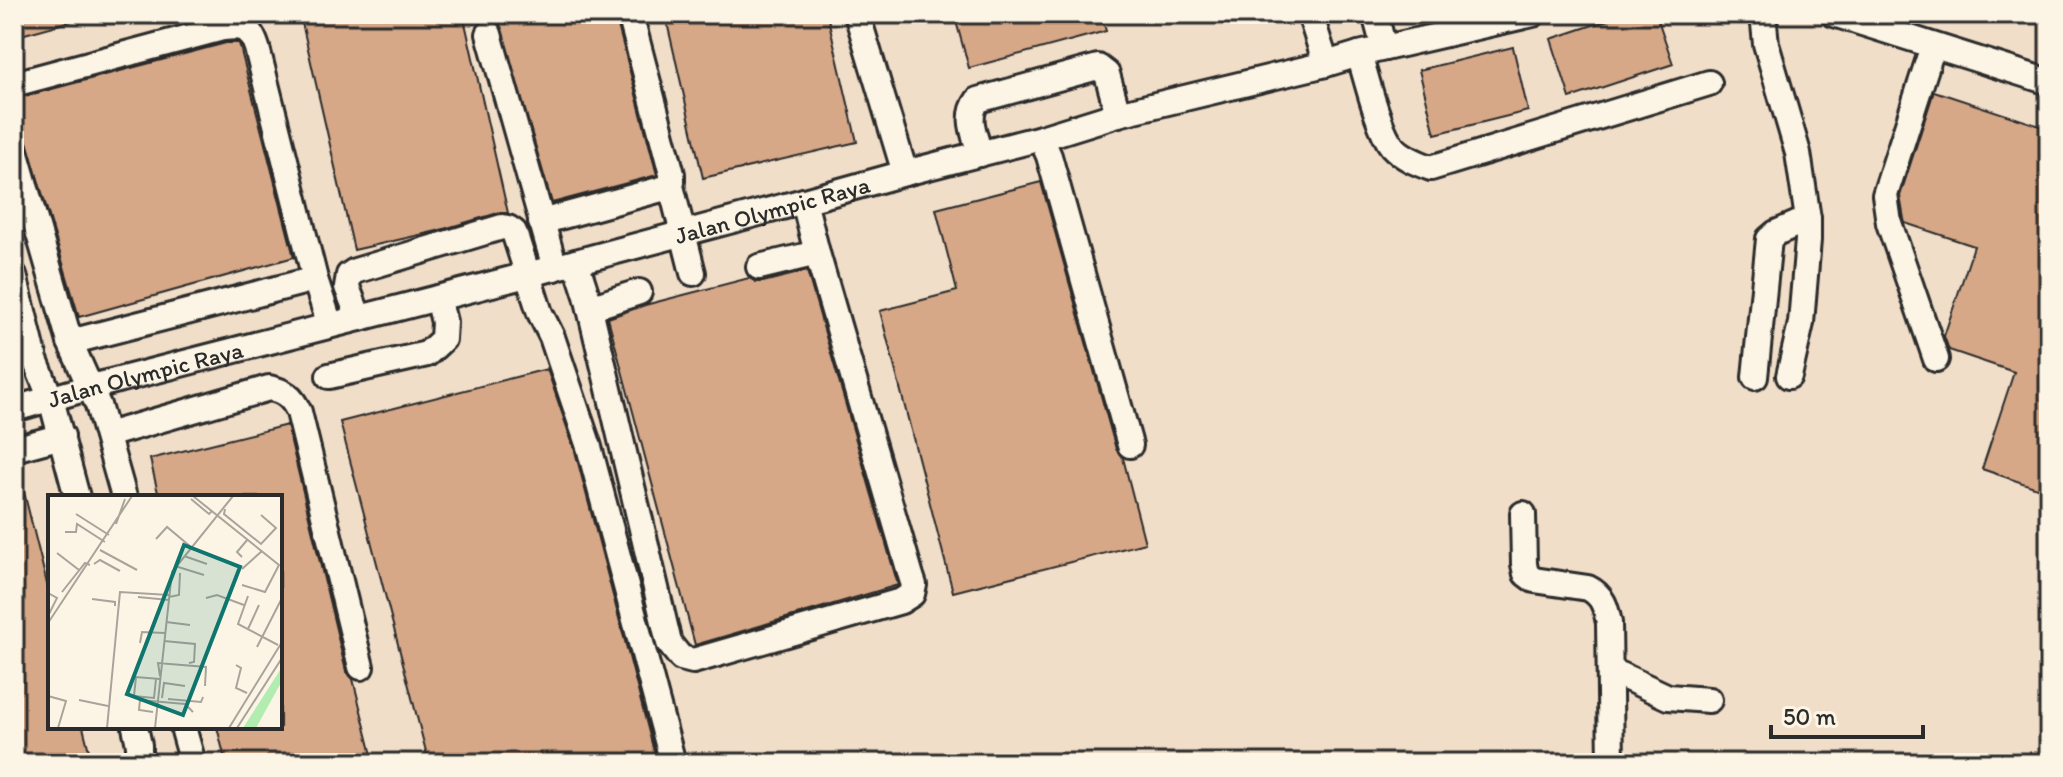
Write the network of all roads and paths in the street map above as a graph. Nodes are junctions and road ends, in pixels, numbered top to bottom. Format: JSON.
{"nodes":[{"id":1,"x":630,"y":14,"type":"edge"},
{"id":2,"x":857,"y":14,"type":"edge"},
{"id":3,"x":1310,"y":14,"type":"edge"},
{"id":4,"x":1375,"y":14,"type":"edge"},
{"id":5,"x":1531,"y":14,"type":"edge"},
{"id":6,"x":1763,"y":14,"type":"edge"},
{"id":7,"x":1834,"y":14,"type":"edge"},
{"id":8,"x":489,"y":34,"type":"dead end"},
{"id":9,"x":1933,"y":46,"type":"junction"},
{"id":10,"x":1384,"y":48,"type":"junction"},
{"id":11,"x":1359,"y":54,"type":"junction"},
{"id":12,"x":1326,"y":64,"type":"junction"},
{"id":13,"x":2049,"y":82,"type":"edge"},
{"id":14,"x":1709,"y":83,"type":"dead end"},
{"id":15,"x":14,"y":84,"type":"edge"},
{"id":16,"x":1118,"y":114,"type":"junction"},
{"id":17,"x":1041,"y":138,"type":"junction"},
{"id":18,"x":14,"y":147,"type":"edge"},
{"id":19,"x":980,"y":154,"type":"junction"},
{"id":20,"x":905,"y":173,"type":"junction"},
{"id":21,"x":669,"y":187,"type":"junction"},
{"id":22,"x":804,"y":201,"type":"junction"},
{"id":23,"x":1808,"y":219,"type":"junction"},
{"id":24,"x":541,"y":222,"type":"junction"},
{"id":25,"x":682,"y":234,"type":"junction"},
{"id":26,"x":817,"y":253,"type":"junction"},
{"id":27,"x":566,"y":265,"type":"junction"},
{"id":28,"x":759,"y":267,"type":"dead end"},
{"id":29,"x":693,"y":273,"type":"dead end"},
{"id":30,"x":14,"y":275,"type":"edge"},
{"id":31,"x":527,"y":275,"type":"junction"},
{"id":32,"x":315,"y":279,"type":"junction"},
{"id":33,"x":639,"y":292,"type":"dead end"},
{"id":34,"x":438,"y":298,"type":"junction"},
{"id":35,"x":590,"y":308,"type":"junction"},
{"id":36,"x":359,"y":318,"type":"junction"},
{"id":37,"x":330,"y":325,"type":"junction"},
{"id":38,"x":70,"y":342,"type":"junction"},
{"id":39,"x":1936,"y":359,"type":"dead end"},
{"id":40,"x":25,"y":363,"type":"edge"},
{"id":41,"x":329,"y":376,"type":"dead end"},
{"id":42,"x":1789,"y":376,"type":"dead end"},
{"id":43,"x":1755,"y":377,"type":"dead end"},
{"id":44,"x":91,"y":387,"type":"junction"},
{"id":45,"x":51,"y":399,"type":"junction"},
{"id":46,"x":14,"y":409,"type":"edge"},
{"id":47,"x":107,"y":435,"type":"junction"},
{"id":48,"x":62,"y":436,"type":"junction"},
{"id":49,"x":1130,"y":445,"type":"dead end"},
{"id":50,"x":14,"y":449,"type":"edge"},
{"id":51,"x":77,"y":495,"type":"edge"},
{"id":52,"x":123,"y":495,"type":"edge"},
{"id":53,"x":1523,"y":514,"type":"dead end"},
{"id":54,"x":361,"y":667,"type":"dead end"},
{"id":55,"x":1610,"y":670,"type":"junction"},
{"id":56,"x":1709,"y":700,"type":"dead end"},
{"id":57,"x":135,"y":729,"type":"edge"},
{"id":58,"x":184,"y":729,"type":"edge"},
{"id":59,"x":139,"y":763,"type":"edge"},
{"id":60,"x":193,"y":763,"type":"edge"},
{"id":61,"x":673,"y":763,"type":"edge"},
{"id":62,"x":1611,"y":763,"type":"edge"}],
"edges":[{"from":1,"to":21,"type":"street"},
{"from":2,"to":20,"type":"street"},
{"from":3,"to":12,"type":"street"},
{"from":4,"to":10,"type":"street"},
{"from":5,"to":10,"type":"street","name":"Jalan Olympic Raya"},
{"from":6,"to":23,"type":"street"},
{"from":7,"to":9,"type":"street"},
{"from":8,"to":24,"type":"street"},
{"from":9,"to":13,"type":"street"},
{"from":9,"to":39,"type":"street"},
{"from":10,"to":11,"type":"street","name":"Jalan Olympic Raya"},
{"from":11,"to":12,"type":"street","name":"Jalan Olympic Raya"},
{"from":11,"to":14,"type":"street"},
{"from":12,"to":16,"type":"street","name":"Jalan Olympic Raya"},
{"from":15,"to":32,"type":"street"},
{"from":16,"to":17,"type":"street","name":"Jalan Olympic Raya"},
{"from":16,"to":19,"type":"street"},
{"from":17,"to":19,"type":"street","name":"Jalan Olympic Raya"},
{"from":17,"to":49,"type":"street"},
{"from":18,"to":38,"type":"street"},
{"from":19,"to":20,"type":"street","name":"Jalan Olympic Raya"},
{"from":20,"to":22,"type":"street","name":"Jalan Olympic Raya"},
{"from":21,"to":24,"type":"street"},
{"from":21,"to":25,"type":"street"},
{"from":22,"to":25,"type":"street","name":"Jalan Olympic Raya"},
{"from":22,"to":26,"type":"street"},
{"from":23,"to":42,"type":"street"},
{"from":23,"to":43,"type":"street"},
{"from":24,"to":27,"type":"street"},
{"from":25,"to":27,"type":"street","name":"Jalan Olympic Raya"},
{"from":25,"to":29,"type":"street"},
{"from":26,"to":28,"type":"street"},
{"from":26,"to":35,"type":"street"},
{"from":27,"to":31,"type":"street","name":"Jalan Olympic Raya"},
{"from":27,"to":35,"type":"street"},
{"from":30,"to":40,"type":"street"},
{"from":31,"to":34,"type":"street","name":"Jalan Olympic Raya"},
{"from":31,"to":36,"type":"street"},
{"from":31,"to":61,"type":"street"},
{"from":32,"to":37,"type":"street"},
{"from":32,"to":38,"type":"street"},
{"from":33,"to":35,"type":"street"},
{"from":34,"to":36,"type":"street","name":"Jalan Olympic Raya"},
{"from":34,"to":41,"type":"street"},
{"from":36,"to":37,"type":"street","name":"Jalan Olympic Raya"},
{"from":37,"to":44,"type":"street","name":"Jalan Olympic Raya"},
{"from":38,"to":44,"type":"street"},
{"from":40,"to":45,"type":"street"},
{"from":44,"to":45,"type":"street","name":"Jalan Olympic Raya"},
{"from":44,"to":47,"type":"street"},
{"from":45,"to":46,"type":"street","name":"Jalan Olympic Raya"},
{"from":45,"to":48,"type":"street"},
{"from":47,"to":52,"type":"street"},
{"from":47,"to":54,"type":"street"},
{"from":48,"to":50,"type":"street"},
{"from":48,"to":51,"type":"street"},
{"from":53,"to":55,"type":"street"},
{"from":55,"to":56,"type":"street"},
{"from":55,"to":62,"type":"street"},
{"from":57,"to":59,"type":"street"},
{"from":58,"to":60,"type":"street"}]}
